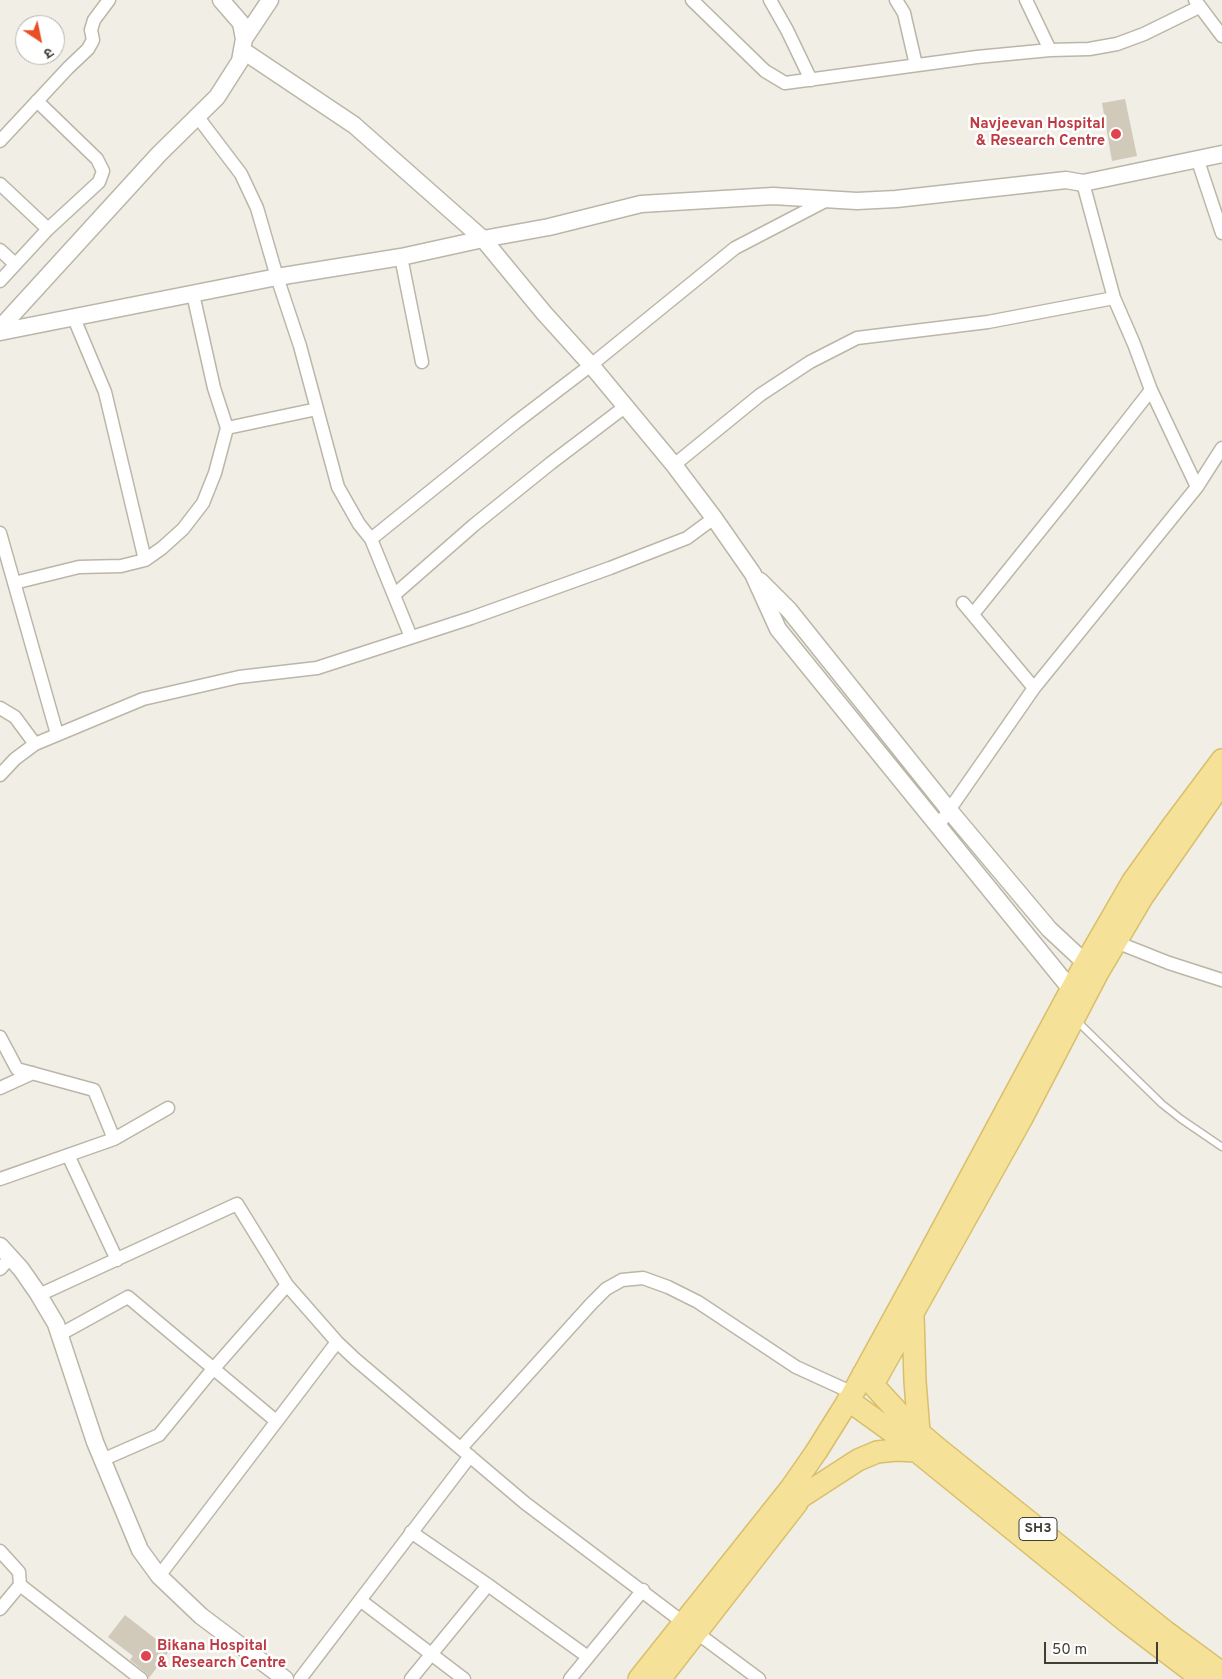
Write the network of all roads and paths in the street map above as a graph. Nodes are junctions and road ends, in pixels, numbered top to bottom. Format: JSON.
{"nodes":[{"id":1,"x":109,"y":0,"type":"edge"},
{"id":2,"x":221,"y":0,"type":"edge"},
{"id":3,"x":270,"y":0,"type":"edge"},
{"id":4,"x":692,"y":0,"type":"edge"},
{"id":5,"x":770,"y":0,"type":"edge"},
{"id":6,"x":896,"y":0,"type":"edge"},
{"id":7,"x":1026,"y":0,"type":"edge"},
{"id":8,"x":1197,"y":3,"type":"edge"},
{"id":9,"x":1222,"y":36,"type":"edge"},
{"id":10,"x":243,"y":45,"type":"junction"},
{"id":11,"x":1050,"y":50,"type":"junction"},
{"id":12,"x":916,"y":65,"type":"junction"},
{"id":13,"x":811,"y":80,"type":"junction"},
{"id":14,"x":37,"y":101,"type":"junction"},
{"id":15,"x":198,"y":116,"type":"junction"},
{"id":16,"x":0,"y":141,"type":"edge"},
{"id":17,"x":1222,"y":154,"type":"edge"},
{"id":18,"x":1197,"y":158,"type":"junction"},
{"id":19,"x":1083,"y":183,"type":"junction"},
{"id":20,"x":0,"y":184,"type":"edge"},
{"id":21,"x":829,"y":199,"type":"junction"},
{"id":22,"x":48,"y":229,"type":"junction"},
{"id":23,"x":1222,"y":233,"type":"edge"},
{"id":24,"x":483,"y":240,"type":"junction"},
{"id":25,"x":0,"y":250,"type":"edge"},
{"id":26,"x":401,"y":256,"type":"junction"},
{"id":27,"x":15,"y":264,"type":"junction"},
{"id":28,"x":277,"y":278,"type":"junction"},
{"id":29,"x":0,"y":281,"type":"edge"},
{"id":30,"x":192,"y":294,"type":"junction"},
{"id":31,"x":1114,"y":298,"type":"junction"},
{"id":32,"x":73,"y":316,"type":"junction"},
{"id":33,"x":0,"y":330,"type":"edge"},
{"id":34,"x":422,"y":362,"type":"dead end"},
{"id":35,"x":592,"y":365,"type":"junction"},
{"id":36,"x":1151,"y":390,"type":"junction"},
{"id":37,"x":626,"y":406,"type":"junction"},
{"id":38,"x":317,"y":409,"type":"junction"},
{"id":39,"x":227,"y":428,"type":"junction"},
{"id":40,"x":1222,"y":448,"type":"edge"},
{"id":41,"x":674,"y":465,"type":"junction"},
{"id":42,"x":1197,"y":488,"type":"junction"},
{"id":43,"x":714,"y":518,"type":"junction"},
{"id":44,"x":0,"y":533,"type":"edge"},
{"id":45,"x":371,"y":539,"type":"junction"},
{"id":46,"x":145,"y":560,"type":"junction"},
{"id":47,"x":753,"y":574,"type":"junction"},
{"id":48,"x":14,"y":584,"type":"junction"},
{"id":49,"x":394,"y":595,"type":"junction"},
{"id":50,"x":963,"y":603,"type":"dead end"},
{"id":51,"x":973,"y":614,"type":"junction"},
{"id":52,"x":412,"y":637,"type":"junction"},
{"id":53,"x":1034,"y":688,"type":"junction"},
{"id":54,"x":0,"y":708,"type":"edge"},
{"id":55,"x":57,"y":734,"type":"junction"},
{"id":56,"x":35,"y":744,"type":"junction"},
{"id":57,"x":1222,"y":760,"type":"edge"},
{"id":58,"x":0,"y":775,"type":"edge"},
{"id":59,"x":1222,"y":783,"type":"edge"},
{"id":60,"x":949,"y":810,"type":"junction"},
{"id":61,"x":938,"y":826,"type":"junction"},
{"id":62,"x":1116,"y":942,"type":"junction"},
{"id":63,"x":1091,"y":969,"type":"junction"},
{"id":64,"x":1222,"y":980,"type":"edge"},
{"id":65,"x":1076,"y":1004,"type":"junction"},
{"id":66,"x":0,"y":1036,"type":"edge"},
{"id":67,"x":33,"y":1073,"type":"junction"},
{"id":68,"x":0,"y":1088,"type":"edge"},
{"id":69,"x":168,"y":1108,"type":"dead end"},
{"id":70,"x":114,"y":1139,"type":"junction"},
{"id":71,"x":1222,"y":1147,"type":"edge"},
{"id":72,"x":68,"y":1155,"type":"junction"},
{"id":73,"x":0,"y":1179,"type":"edge"},
{"id":74,"x":3,"y":1258,"type":"edge"},
{"id":75,"x":117,"y":1260,"type":"junction"},
{"id":76,"x":287,"y":1285,"type":"junction"},
{"id":77,"x":39,"y":1296,"type":"junction"},
{"id":78,"x":914,"y":1314,"type":"junction"},
{"id":79,"x":59,"y":1335,"type":"junction"},
{"id":80,"x":337,"y":1342,"type":"junction"},
{"id":81,"x":213,"y":1370,"type":"junction"},
{"id":82,"x":868,"y":1379,"type":"junction"},
{"id":83,"x":853,"y":1400,"type":"junction"},
{"id":84,"x":276,"y":1422,"type":"junction"},
{"id":85,"x":917,"y":1441,"type":"junction"},
{"id":86,"x":465,"y":1452,"type":"junction"},
{"id":87,"x":102,"y":1460,"type":"junction"},
{"id":88,"x":801,"y":1498,"type":"junction"},
{"id":89,"x":411,"y":1532,"type":"junction"},
{"id":90,"x":0,"y":1551,"type":"edge"},
{"id":91,"x":159,"y":1576,"type":"junction"},
{"id":92,"x":20,"y":1585,"type":"junction"},
{"id":93,"x":488,"y":1585,"type":"junction"},
{"id":94,"x":643,"y":1590,"type":"junction"},
{"id":95,"x":360,"y":1600,"type":"junction"},
{"id":96,"x":0,"y":1609,"type":"edge"},
{"id":97,"x":690,"y":1628,"type":"junction"},
{"id":98,"x":432,"y":1654,"type":"junction"},
{"id":99,"x":588,"y":1656,"type":"junction"},
{"id":100,"x":1222,"y":1673,"type":"edge"},
{"id":101,"x":277,"y":1677,"type":"edge"},
{"id":102,"x":141,"y":1679,"type":"edge"},
{"id":103,"x":300,"y":1679,"type":"edge"},
{"id":104,"x":411,"y":1679,"type":"edge"},
{"id":105,"x":464,"y":1679,"type":"edge"},
{"id":106,"x":570,"y":1679,"type":"edge"},
{"id":107,"x":639,"y":1679,"type":"edge"},
{"id":108,"x":660,"y":1679,"type":"edge"},
{"id":109,"x":759,"y":1679,"type":"edge"},
{"id":110,"x":1202,"y":1679,"type":"edge"}],
"edges":[{"from":1,"to":14,"type":"street"},
{"from":2,"to":10,"type":"street"},
{"from":3,"to":10,"type":"street"},
{"from":4,"to":13,"type":"street"},
{"from":5,"to":13,"type":"street"},
{"from":6,"to":12,"type":"street"},
{"from":7,"to":11,"type":"street"},
{"from":8,"to":9,"type":"street"},
{"from":8,"to":11,"type":"street"},
{"from":10,"to":15,"type":"street"},
{"from":10,"to":24,"type":"street"},
{"from":11,"to":12,"type":"street"},
{"from":12,"to":13,"type":"street"},
{"from":14,"to":16,"type":"street"},
{"from":14,"to":22,"type":"street"},
{"from":15,"to":28,"type":"street"},
{"from":15,"to":33,"type":"street"},
{"from":17,"to":18,"type":"street"},
{"from":18,"to":19,"type":"street"},
{"from":18,"to":23,"type":"street"},
{"from":19,"to":21,"type":"street"},
{"from":19,"to":31,"type":"street"},
{"from":20,"to":22,"type":"street"},
{"from":21,"to":24,"type":"street"},
{"from":21,"to":35,"type":"street"},
{"from":22,"to":27,"type":"street"},
{"from":24,"to":26,"type":"street"},
{"from":24,"to":35,"type":"street"},
{"from":25,"to":27,"type":"street"},
{"from":26,"to":28,"type":"street"},
{"from":26,"to":34,"type":"street"},
{"from":27,"to":29,"type":"street"},
{"from":28,"to":30,"type":"street"},
{"from":28,"to":38,"type":"street"},
{"from":30,"to":32,"type":"street"},
{"from":30,"to":39,"type":"street"},
{"from":31,"to":36,"type":"street"},
{"from":31,"to":41,"type":"street"},
{"from":32,"to":33,"type":"street"},
{"from":32,"to":46,"type":"street"},
{"from":35,"to":37,"type":"street"},
{"from":35,"to":45,"type":"street"},
{"from":36,"to":42,"type":"street"},
{"from":36,"to":51,"type":"street"},
{"from":37,"to":41,"type":"street"},
{"from":37,"to":49,"type":"street"},
{"from":38,"to":39,"type":"street"},
{"from":38,"to":45,"type":"street"},
{"from":39,"to":46,"type":"street"},
{"from":40,"to":42,"type":"street"},
{"from":41,"to":43,"type":"street"},
{"from":42,"to":53,"type":"street"},
{"from":43,"to":47,"type":"street"},
{"from":43,"to":52,"type":"street"},
{"from":44,"to":48,"type":"street"},
{"from":45,"to":49,"type":"street"},
{"from":46,"to":48,"type":"street"},
{"from":47,"to":60,"type":"street"},
{"from":47,"to":61,"type":"street"},
{"from":48,"to":55,"type":"street"},
{"from":49,"to":52,"type":"street"},
{"from":50,"to":51,"type":"street"},
{"from":51,"to":53,"type":"street"},
{"from":52,"to":55,"type":"street"},
{"from":53,"to":60,"type":"street"},
{"from":54,"to":56,"type":"street"},
{"from":55,"to":56,"type":"street"},
{"from":56,"to":58,"type":"street"},
{"from":57,"to":63,"type":"main road"},
{"from":59,"to":62,"type":"main road"},
{"from":60,"to":61,"type":"street"},
{"from":60,"to":63,"type":"street"},
{"from":61,"to":65,"type":"street"},
{"from":62,"to":63,"type":"main road"},
{"from":62,"to":64,"type":"street"},
{"from":63,"to":65,"type":"main road"},
{"from":65,"to":71,"type":"lane"},
{"from":65,"to":78,"type":"main road"},
{"from":65,"to":82,"type":"main road"},
{"from":66,"to":67,"type":"street"},
{"from":67,"to":68,"type":"street"},
{"from":67,"to":70,"type":"street"},
{"from":69,"to":70,"type":"street"},
{"from":70,"to":72,"type":"street"},
{"from":72,"to":73,"type":"street"},
{"from":72,"to":75,"type":"street"},
{"from":74,"to":77,"type":"street"},
{"from":75,"to":76,"type":"street"},
{"from":75,"to":77,"type":"street"},
{"from":76,"to":80,"type":"street"},
{"from":76,"to":81,"type":"street"},
{"from":77,"to":79,"type":"street"},
{"from":78,"to":82,"type":"main road"},
{"from":78,"to":85,"type":"main road"},
{"from":79,"to":81,"type":"street"},
{"from":79,"to":87,"type":"street"},
{"from":80,"to":84,"type":"street"},
{"from":80,"to":86,"type":"street"},
{"from":81,"to":84,"type":"street"},
{"from":81,"to":87,"type":"street"},
{"from":82,"to":83,"type":"main road"},
{"from":82,"to":85,"type":"main road","number":"SH3"},
{"from":83,"to":85,"type":"main road","number":"SH3"},
{"from":83,"to":86,"type":"street"},
{"from":83,"to":88,"type":"main road"},
{"from":83,"to":97,"type":"main road"},
{"from":84,"to":91,"type":"street"},
{"from":85,"to":88,"type":"main road"},
{"from":85,"to":100,"type":"main road","number":"SH3"},
{"from":85,"to":110,"type":"main road","number":"SH3"},
{"from":86,"to":89,"type":"street"},
{"from":86,"to":94,"type":"street"},
{"from":87,"to":91,"type":"street"},
{"from":88,"to":97,"type":"main road"},
{"from":89,"to":93,"type":"street"},
{"from":89,"to":95,"type":"street"},
{"from":90,"to":92,"type":"street"},
{"from":91,"to":101,"type":"street"},
{"from":92,"to":96,"type":"street"},
{"from":92,"to":102,"type":"street"},
{"from":93,"to":98,"type":"street"},
{"from":93,"to":99,"type":"street"},
{"from":94,"to":97,"type":"street"},
{"from":94,"to":99,"type":"street"},
{"from":95,"to":98,"type":"street"},
{"from":95,"to":103,"type":"street"},
{"from":97,"to":107,"type":"main road"},
{"from":97,"to":108,"type":"main road"},
{"from":97,"to":109,"type":"street"},
{"from":98,"to":104,"type":"street"},
{"from":98,"to":105,"type":"street"},
{"from":99,"to":106,"type":"street"}]}
